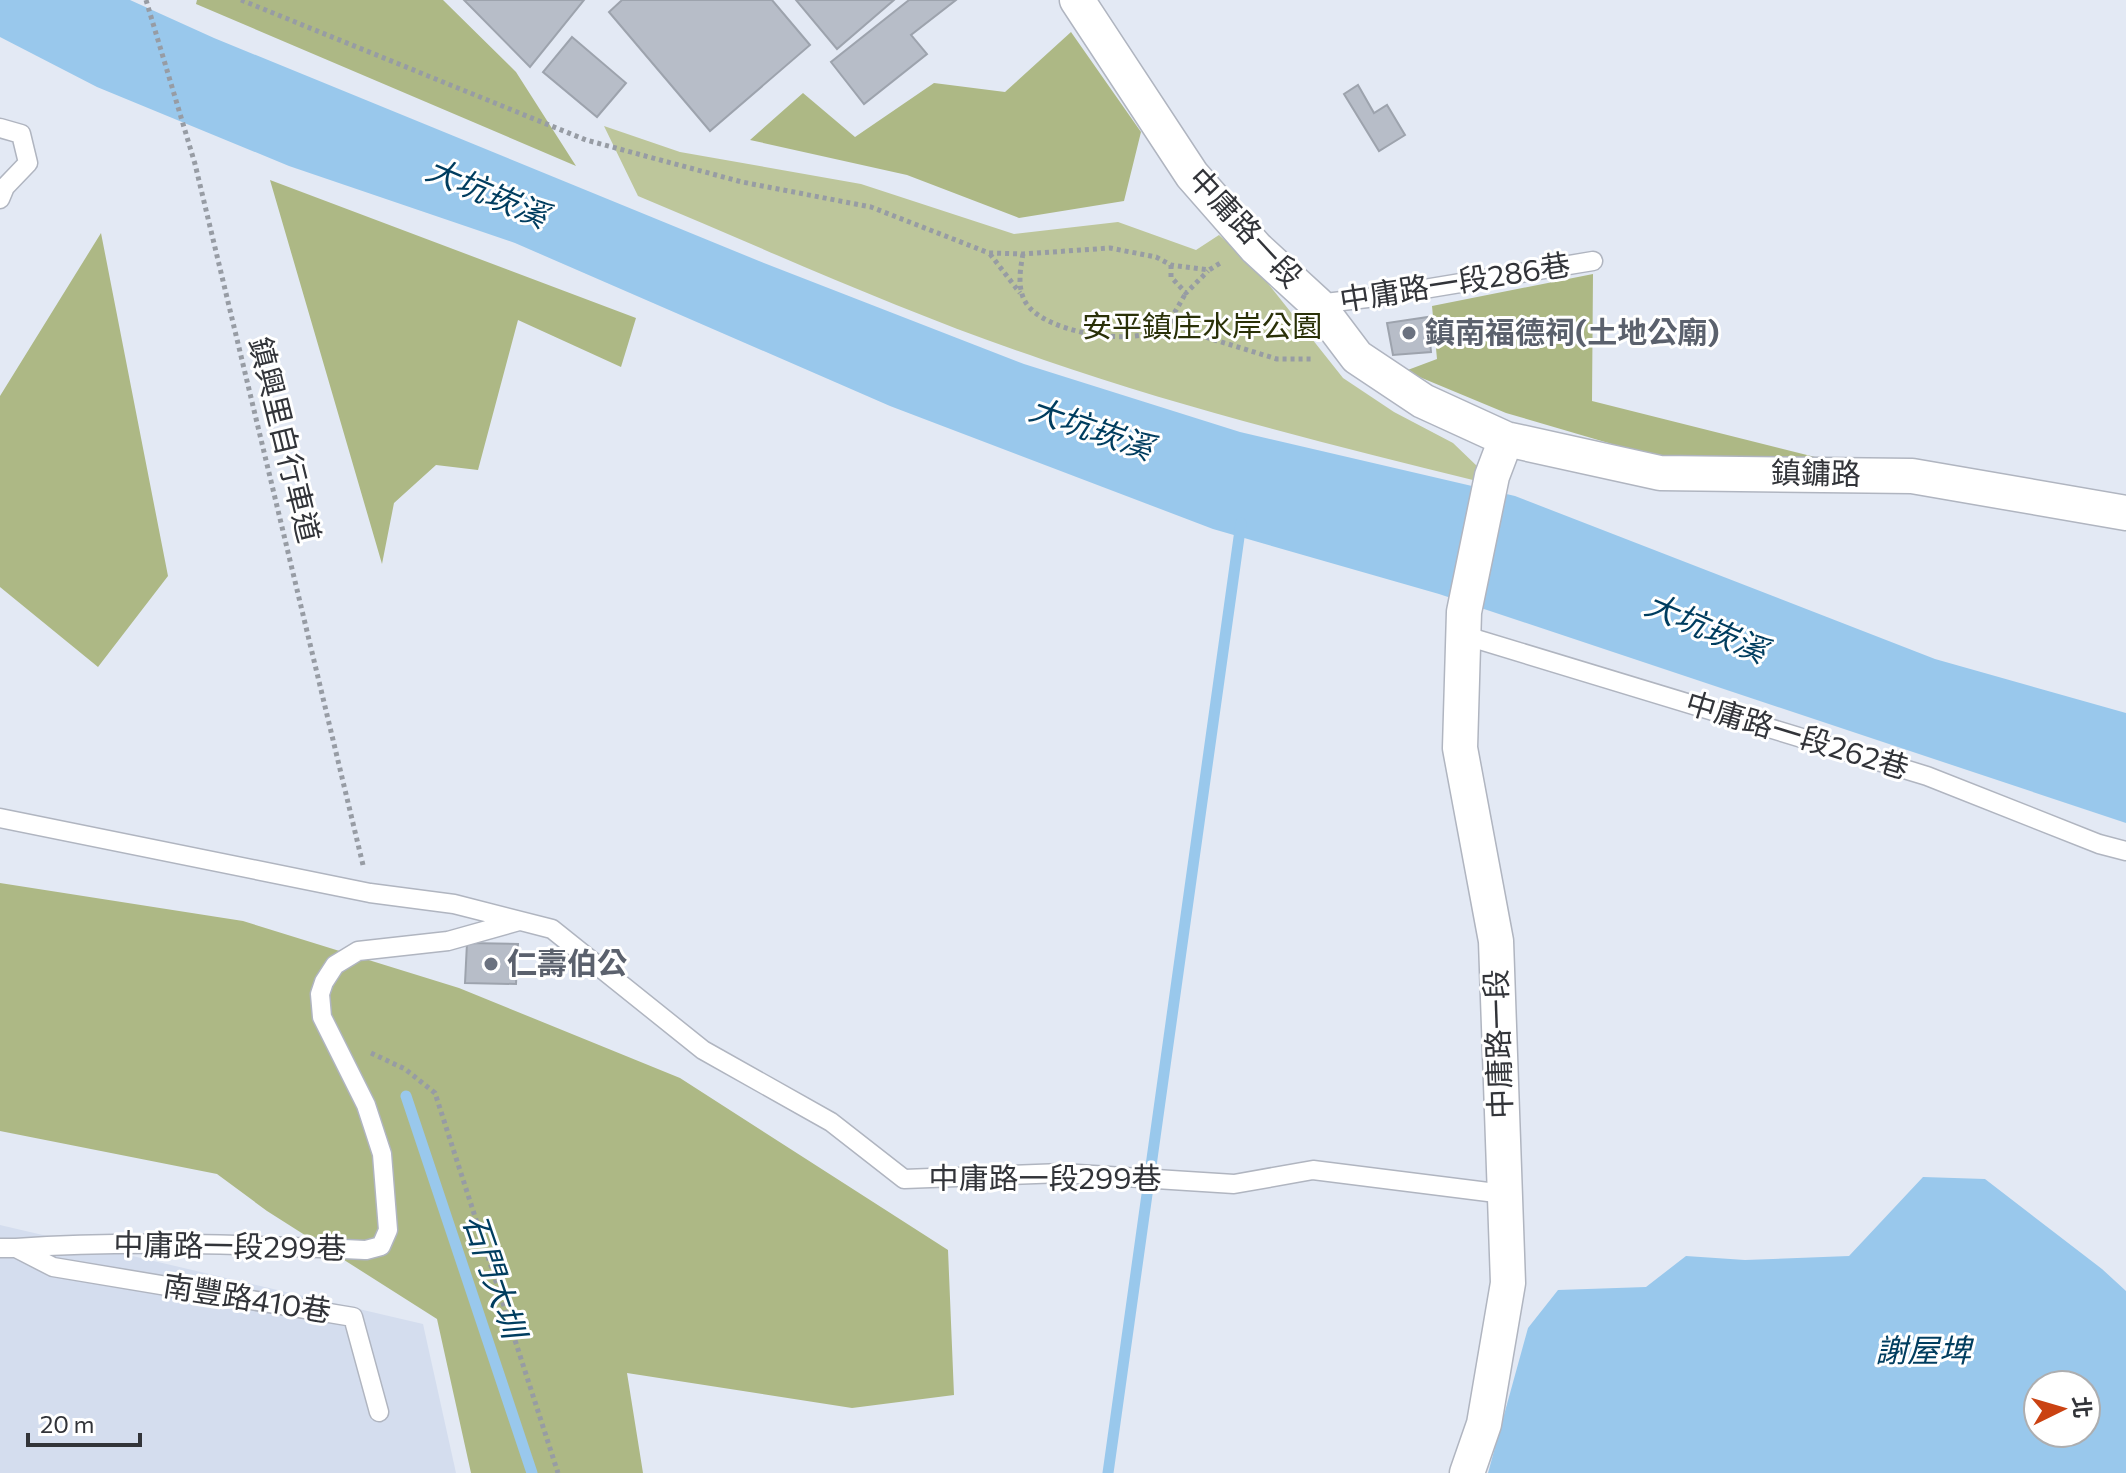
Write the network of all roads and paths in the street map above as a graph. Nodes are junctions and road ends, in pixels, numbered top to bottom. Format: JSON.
{"nodes":[{"id":1,"x":146,"y":0,"type":"edge"},
{"id":2,"x":241,"y":0,"type":"edge"},
{"id":3,"x":1077,"y":0,"type":"edge"},
{"id":4,"x":0,"y":128,"type":"edge"},
{"id":5,"x":0,"y":199,"type":"edge"},
{"id":6,"x":1256,"y":248,"type":"junction"},
{"id":7,"x":989,"y":253,"type":"junction"},
{"id":8,"x":1023,"y":254,"type":"junction"},
{"id":9,"x":1593,"y":261,"type":"dead end"},
{"id":10,"x":1171,"y":265,"type":"junction"},
{"id":11,"x":1209,"y":270,"type":"junction"},
{"id":12,"x":1186,"y":293,"type":"junction"},
{"id":13,"x":1021,"y":294,"type":"junction"},
{"id":14,"x":1317,"y":304,"type":"junction"},
{"id":15,"x":1170,"y":320,"type":"junction"},
{"id":16,"x":1357,"y":357,"type":"junction"},
{"id":17,"x":1506,"y":439,"type":"junction"},
{"id":18,"x":2126,"y":513,"type":"edge"},
{"id":19,"x":1463,"y":624,"type":"junction"},
{"id":20,"x":0,"y":818,"type":"edge"},
{"id":21,"x":2126,"y":851,"type":"edge"},
{"id":22,"x":370,"y":893,"type":"junction"},
{"id":23,"x":522,"y":920,"type":"junction"},
{"id":24,"x":336,"y":1049,"type":"junction"},
{"id":25,"x":1504,"y":1194,"type":"junction"},
{"id":26,"x":8,"y":1248,"type":"edge"},
{"id":27,"x":379,"y":1412,"type":"dead end"},
{"id":28,"x":558,"y":1473,"type":"edge"},
{"id":29,"x":1467,"y":1473,"type":"edge"}],
"edges":[{"from":1,"to":22,"type":"path","name":"鎮興里自行車道"},
{"from":2,"to":7,"type":"path"},
{"from":3,"to":6,"type":"street","name":"中庸路一段"},
{"from":4,"to":5,"type":"lane"},
{"from":6,"to":11,"type":"path"},
{"from":6,"to":14,"type":"street","name":"中庸路一段"},
{"from":7,"to":8,"type":"path"},
{"from":7,"to":13,"type":"path"},
{"from":8,"to":10,"type":"path"},
{"from":8,"to":13,"type":"path"},
{"from":9,"to":14,"type":"lane","name":"中庸路一段286巷"},
{"from":10,"to":11,"type":"path"},
{"from":10,"to":12,"type":"path"},
{"from":11,"to":12,"type":"path"},
{"from":12,"to":15,"type":"path"},
{"from":13,"to":15,"type":"path"},
{"from":14,"to":16,"type":"street","name":"中庸路一段"},
{"from":15,"to":16,"type":"path"},
{"from":16,"to":17,"type":"street","name":"中庸路一段"},
{"from":17,"to":18,"type":"street","name":"鎮鏞路"},
{"from":17,"to":19,"type":"street","name":"中庸路一段"},
{"from":19,"to":21,"type":"lane","name":"中庸路一段262巷"},
{"from":19,"to":25,"type":"street","name":"中庸路一段"},
{"from":20,"to":22,"type":"lane","name":"中庸路一段299巷"},
{"from":22,"to":23,"type":"lane","name":"中庸路一段299巷"},
{"from":23,"to":24,"type":"lane","name":"中庸路一段299巷"},
{"from":23,"to":25,"type":"lane","name":"中庸路一段299巷"},
{"from":24,"to":26,"type":"lane","name":"中庸路一段299巷"},
{"from":24,"to":28,"type":"path"},
{"from":25,"to":29,"type":"street","name":"中庸路一段"},
{"from":26,"to":27,"type":"lane","name":"南豐路410巷"}]}
